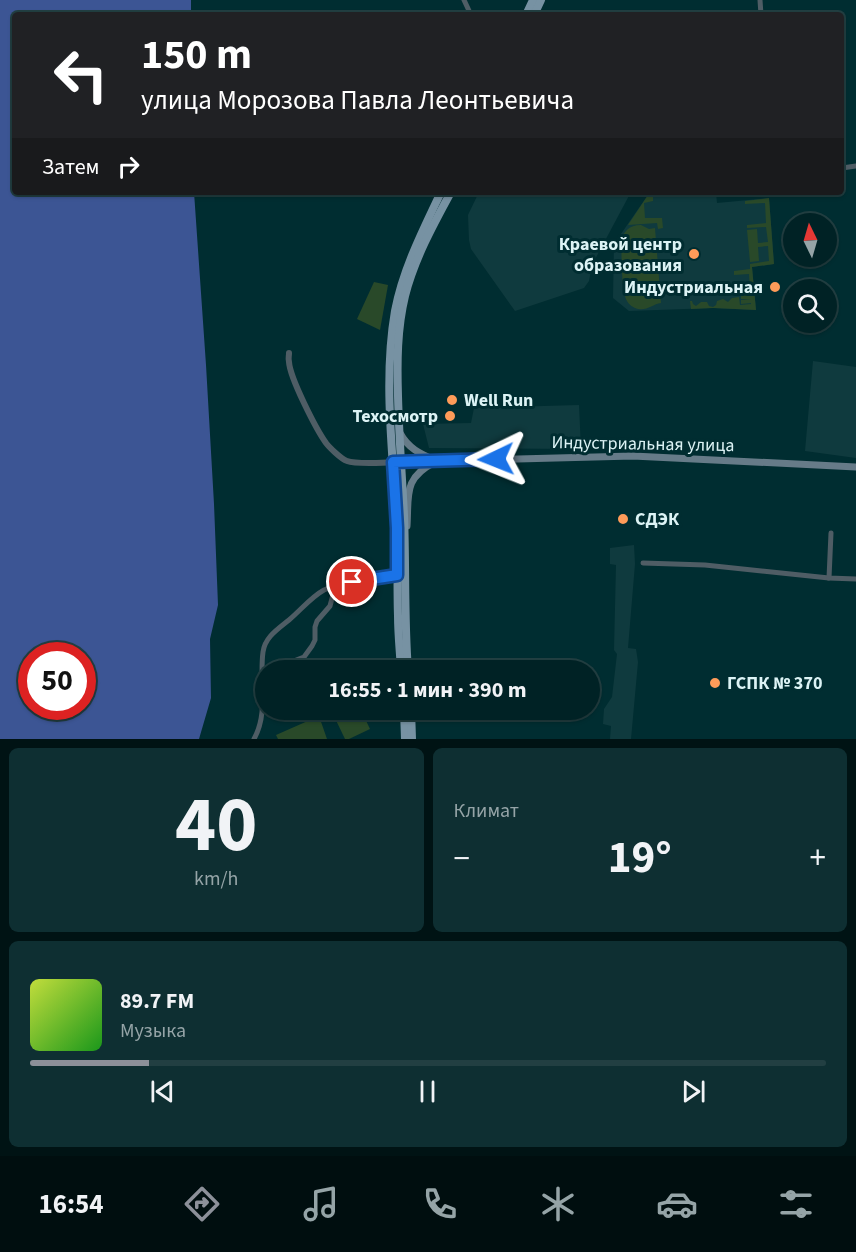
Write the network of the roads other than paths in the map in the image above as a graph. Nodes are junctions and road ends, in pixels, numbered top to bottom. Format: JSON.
{"nodes":[{"id":1,"x":440,"y":195,"type":"edge"},
{"id":2,"x":450,"y":195,"type":"edge"},
{"id":3,"x":290,"y":353,"type":"dead end"},
{"id":4,"x":399,"y":416,"type":"junction"},
{"id":5,"x":437,"y":461,"type":"junction"},
{"id":6,"x":397,"y":462,"type":"junction"},
{"id":7,"x":856,"y":466,"type":"edge"},
{"id":8,"x":831,"y":533,"type":"dead end"},
{"id":9,"x":405,"y":543,"type":"junction"},
{"id":10,"x":643,"y":563,"type":"dead end"},
{"id":11,"x":397,"y":575,"type":"junction"},
{"id":12,"x":829,"y":578,"type":"junction"},
{"id":13,"x":856,"y":579,"type":"edge"},
{"id":14,"x":335,"y":587,"type":"junction"},
{"id":15,"x":263,"y":660,"type":"edge"},
{"id":16,"x":296,"y":660,"type":"edge"},
{"id":17,"x":400,"y":660,"type":"edge"},
{"id":18,"x":407,"y":660,"type":"edge"},
{"id":19,"x":261,"y":720,"type":"edge"},
{"id":20,"x":404,"y":720,"type":"edge"},
{"id":21,"x":411,"y":720,"type":"edge"},
{"id":22,"x":255,"y":739,"type":"edge"},
{"id":23,"x":405,"y":739,"type":"edge"},
{"id":24,"x":412,"y":739,"type":"edge"}],
"edges":[{"from":1,"to":6,"type":"main road"},
{"from":2,"to":4,"type":"main road"},
{"from":3,"to":6,"type":"street"},
{"from":4,"to":5,"type":"main road"},
{"from":4,"to":6,"type":"main road"},
{"from":5,"to":6,"type":"main road","name":"Индустриальная улица"},
{"from":5,"to":7,"type":"main road","name":"Индустриальная улица"},
{"from":5,"to":9,"type":"main road"},
{"from":6,"to":9,"type":"main road"},
{"from":6,"to":11,"type":"main road"},
{"from":8,"to":12,"type":"street"},
{"from":9,"to":18,"type":"main road"},
{"from":10,"to":12,"type":"street"},
{"from":11,"to":14,"type":"street"},
{"from":11,"to":17,"type":"main road"},
{"from":12,"to":13,"type":"street"},
{"from":14,"to":15,"type":"street"},
{"from":14,"to":16,"type":"street"},
{"from":19,"to":22,"type":"street"},
{"from":20,"to":23,"type":"main road"},
{"from":21,"to":24,"type":"main road"}]}
